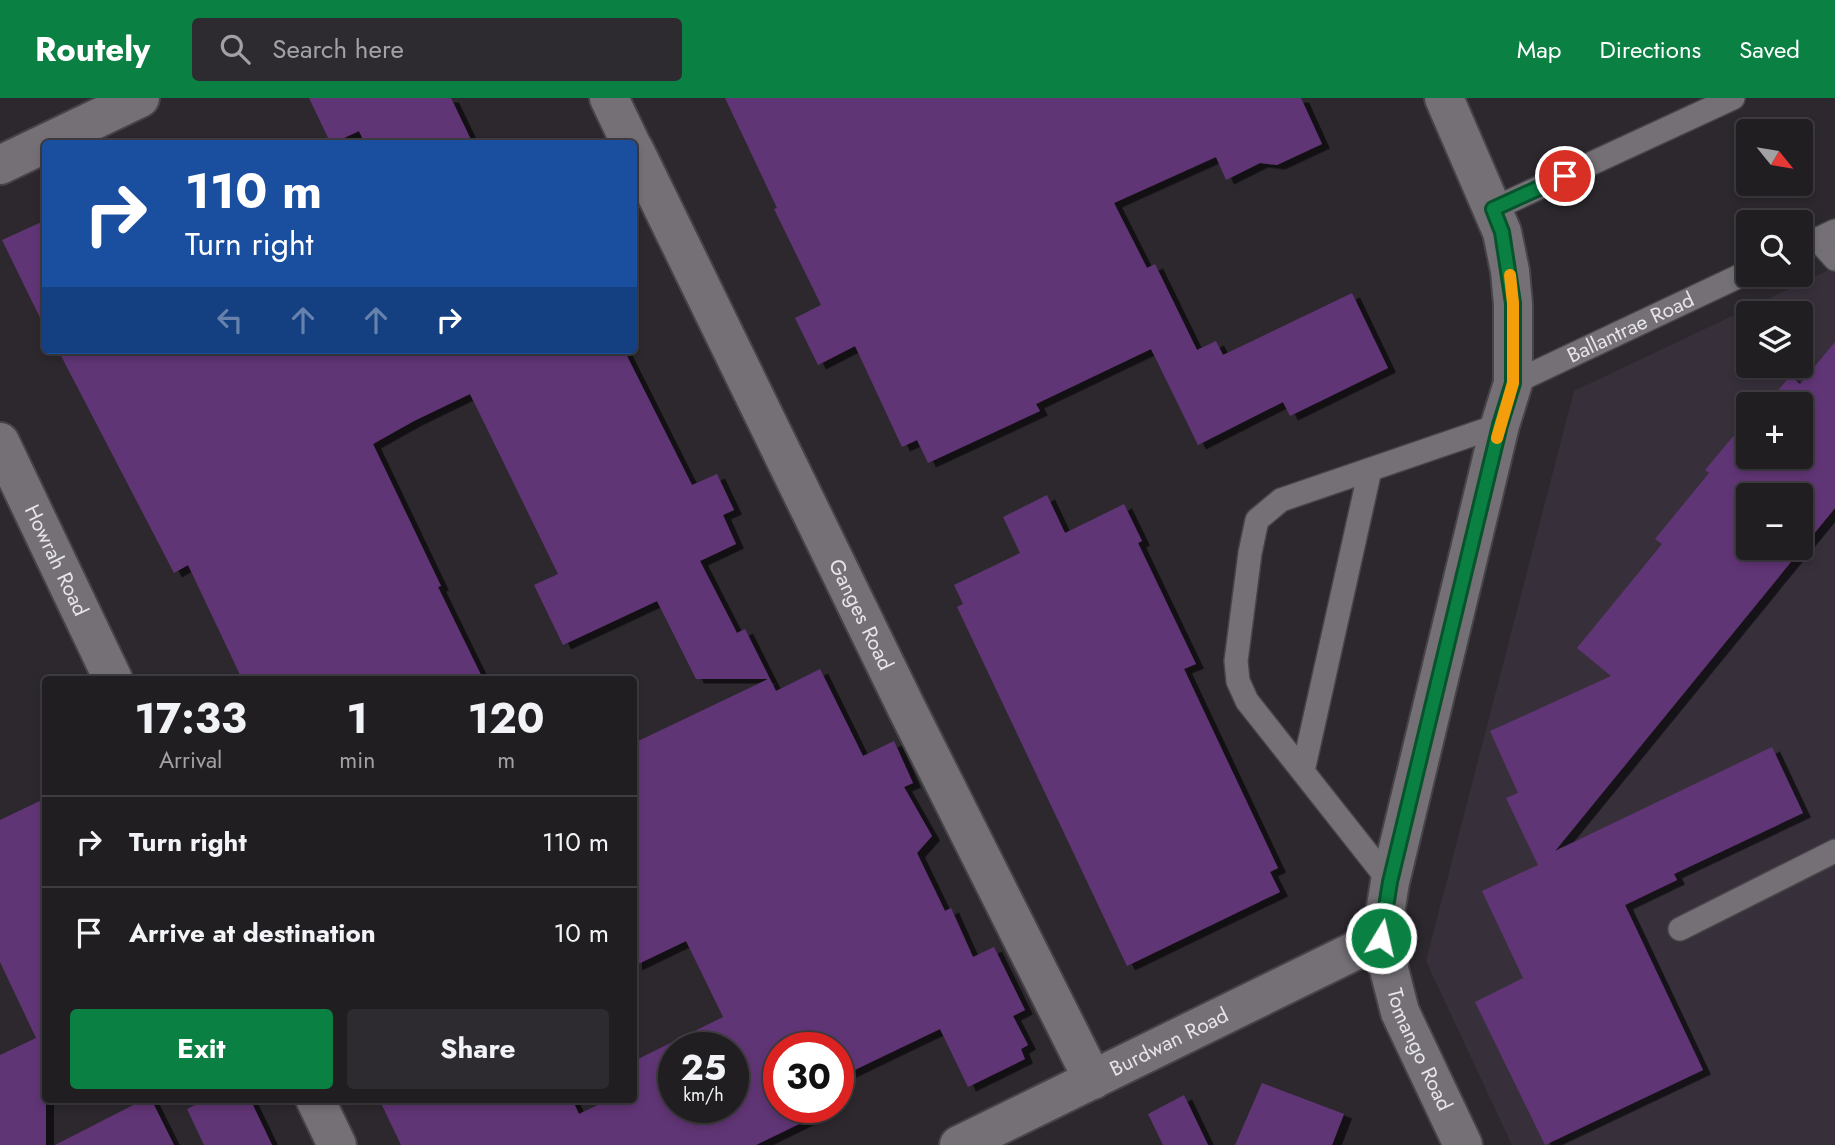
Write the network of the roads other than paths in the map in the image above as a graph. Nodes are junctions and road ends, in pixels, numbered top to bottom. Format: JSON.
{"nodes":[{"id":1,"x":140,"y":98,"type":"edge"},
{"id":2,"x":609,"y":98,"type":"edge"},
{"id":3,"x":1444,"y":98,"type":"edge"},
{"id":4,"x":1732,"y":98,"type":"edge"},
{"id":5,"x":52,"y":140,"type":"edge"},
{"id":6,"x":629,"y":140,"type":"edge"},
{"id":7,"x":42,"y":145,"type":"edge"},
{"id":8,"x":637,"y":155,"type":"edge"},
{"id":9,"x":0,"y":165,"type":"edge"},
{"id":10,"x":1493,"y":209,"type":"junction"},
{"id":11,"x":1818,"y":239,"type":"edge"},
{"id":12,"x":1835,"y":259,"type":"edge"},
{"id":13,"x":1736,"y":278,"type":"edge"},
{"id":14,"x":1513,"y":383,"type":"junction"},
{"id":15,"x":1500,"y":425,"type":"junction"},
{"id":16,"x":0,"y":442,"type":"edge"},
{"id":17,"x":1370,"y":470,"type":"junction"},
{"id":18,"x":112,"y":676,"type":"edge"},
{"id":19,"x":1303,"y":771,"type":"junction"},
{"id":20,"x":1835,"y":851,"type":"edge"},
{"id":21,"x":1390,"y":882,"type":"junction"},
{"id":22,"x":1680,"y":929,"type":"dead end"},
{"id":23,"x":1381,"y":938,"type":"junction"},
{"id":24,"x":1093,"y":1080,"type":"junction"},
{"id":25,"x":317,"y":1103,"type":"edge"},
{"id":26,"x":337,"y":1145,"type":"edge"},
{"id":27,"x":958,"y":1145,"type":"edge"},
{"id":28,"x":1463,"y":1145,"type":"edge"}],
"edges":[{"from":1,"to":5,"type":"street"},
{"from":2,"to":6,"type":"street"},
{"from":3,"to":10,"type":"street","name":"Tomango Road"},
{"from":4,"to":10,"type":"lane"},
{"from":7,"to":9,"type":"street"},
{"from":8,"to":24,"type":"street","name":"Ganges Road"},
{"from":10,"to":14,"type":"street","name":"Tomango Road"},
{"from":11,"to":12,"type":"lane"},
{"from":13,"to":14,"type":"lane","name":"Ballantrae Road"},
{"from":14,"to":15,"type":"street","name":"Tomango Road"},
{"from":15,"to":17,"type":"lane"},
{"from":15,"to":21,"type":"street","name":"Tomango Road"},
{"from":16,"to":18,"type":"street","name":"Howrah Road"},
{"from":17,"to":19,"type":"lane"},
{"from":17,"to":19,"type":"lane"},
{"from":19,"to":21,"type":"lane"},
{"from":20,"to":22,"type":"lane"},
{"from":21,"to":23,"type":"street","name":"Tomango Road"},
{"from":23,"to":24,"type":"street","name":"Burdwan Road"},
{"from":23,"to":28,"type":"street","name":"Tomango Road"},
{"from":24,"to":27,"type":"street","name":"Burdwan Road"},
{"from":25,"to":26,"type":"street"}]}
